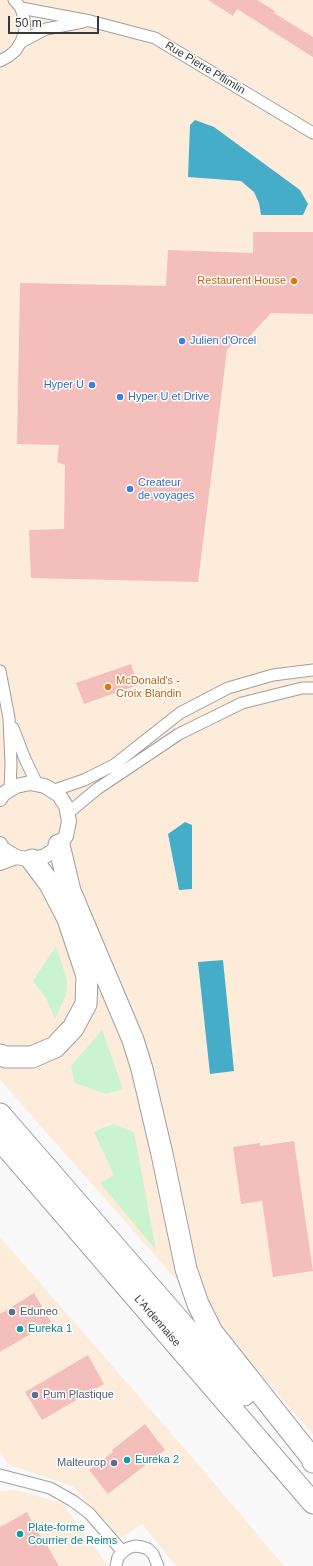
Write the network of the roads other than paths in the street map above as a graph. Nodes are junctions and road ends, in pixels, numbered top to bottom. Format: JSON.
{"nodes":[{"id":1,"x":17,"y":4,"type":"edge"},
{"id":2,"x":90,"y":21,"type":"junction"},
{"id":3,"x":21,"y":42,"type":"junction"},
{"id":4,"x":0,"y":61,"type":"edge"},
{"id":5,"x":313,"y":133,"type":"edge"},
{"id":6,"x":313,"y":670,"type":"edge"},
{"id":7,"x":0,"y":672,"type":"edge"},
{"id":8,"x":313,"y":688,"type":"edge"},
{"id":9,"x":9,"y":718,"type":"junction"},
{"id":10,"x":37,"y":784,"type":"junction"},
{"id":11,"x":52,"y":790,"type":"junction"},
{"id":12,"x":5,"y":794,"type":"edge"},
{"id":13,"x":67,"y":814,"type":"junction"},
{"id":14,"x":0,"y":844,"type":"edge"},
{"id":15,"x":59,"y":845,"type":"junction"},
{"id":16,"x":24,"y":858,"type":"junction"},
{"id":17,"x":0,"y":863,"type":"edge"},
{"id":18,"x":0,"y":1054,"type":"edge"},
{"id":19,"x":0,"y":1114,"type":"edge"},
{"id":20,"x":0,"y":1140,"type":"edge"},
{"id":21,"x":313,"y":1462,"type":"edge"},
{"id":22,"x":313,"y":1474,"type":"edge"},
{"id":23,"x":0,"y":1475,"type":"edge"},
{"id":24,"x":313,"y":1503,"type":"edge"},
{"id":25,"x":122,"y":1552,"type":"junction"},
{"id":26,"x":116,"y":1566,"type":"edge"},
{"id":27,"x":158,"y":1566,"type":"edge"}],
"edges":[{"from":1,"to":2,"type":"street","name":"Rue Pierre Pflimlin"},
{"from":1,"to":3,"type":"street"},
{"from":2,"to":3,"type":"street","name":"Rue Pierre Pflimlin"},
{"from":2,"to":5,"type":"street","name":"Rue Pierre Pflimlin"},
{"from":3,"to":4,"type":"street"},
{"from":6,"to":11,"type":"street"},
{"from":7,"to":9,"type":"street"},
{"from":8,"to":13,"type":"street"},
{"from":9,"to":10,"type":"street"},
{"from":9,"to":12,"type":"street"},
{"from":10,"to":11,"type":"street"},
{"from":10,"to":12,"type":"street"},
{"from":11,"to":13,"type":"street"},
{"from":13,"to":15,"type":"street"},
{"from":14,"to":16,"type":"street"},
{"from":15,"to":16,"type":"street"},
{"from":15,"to":21,"type":"highway"},
{"from":16,"to":17,"type":"street"},
{"from":16,"to":18,"type":"highway"},
{"from":19,"to":22,"type":"highway","name":"L'Ardennaise"},
{"from":20,"to":24,"type":"highway","name":"L'Ardennaise"},
{"from":23,"to":25,"type":"street"},
{"from":25,"to":26,"type":"street"},
{"from":25,"to":27,"type":"street"}]}
